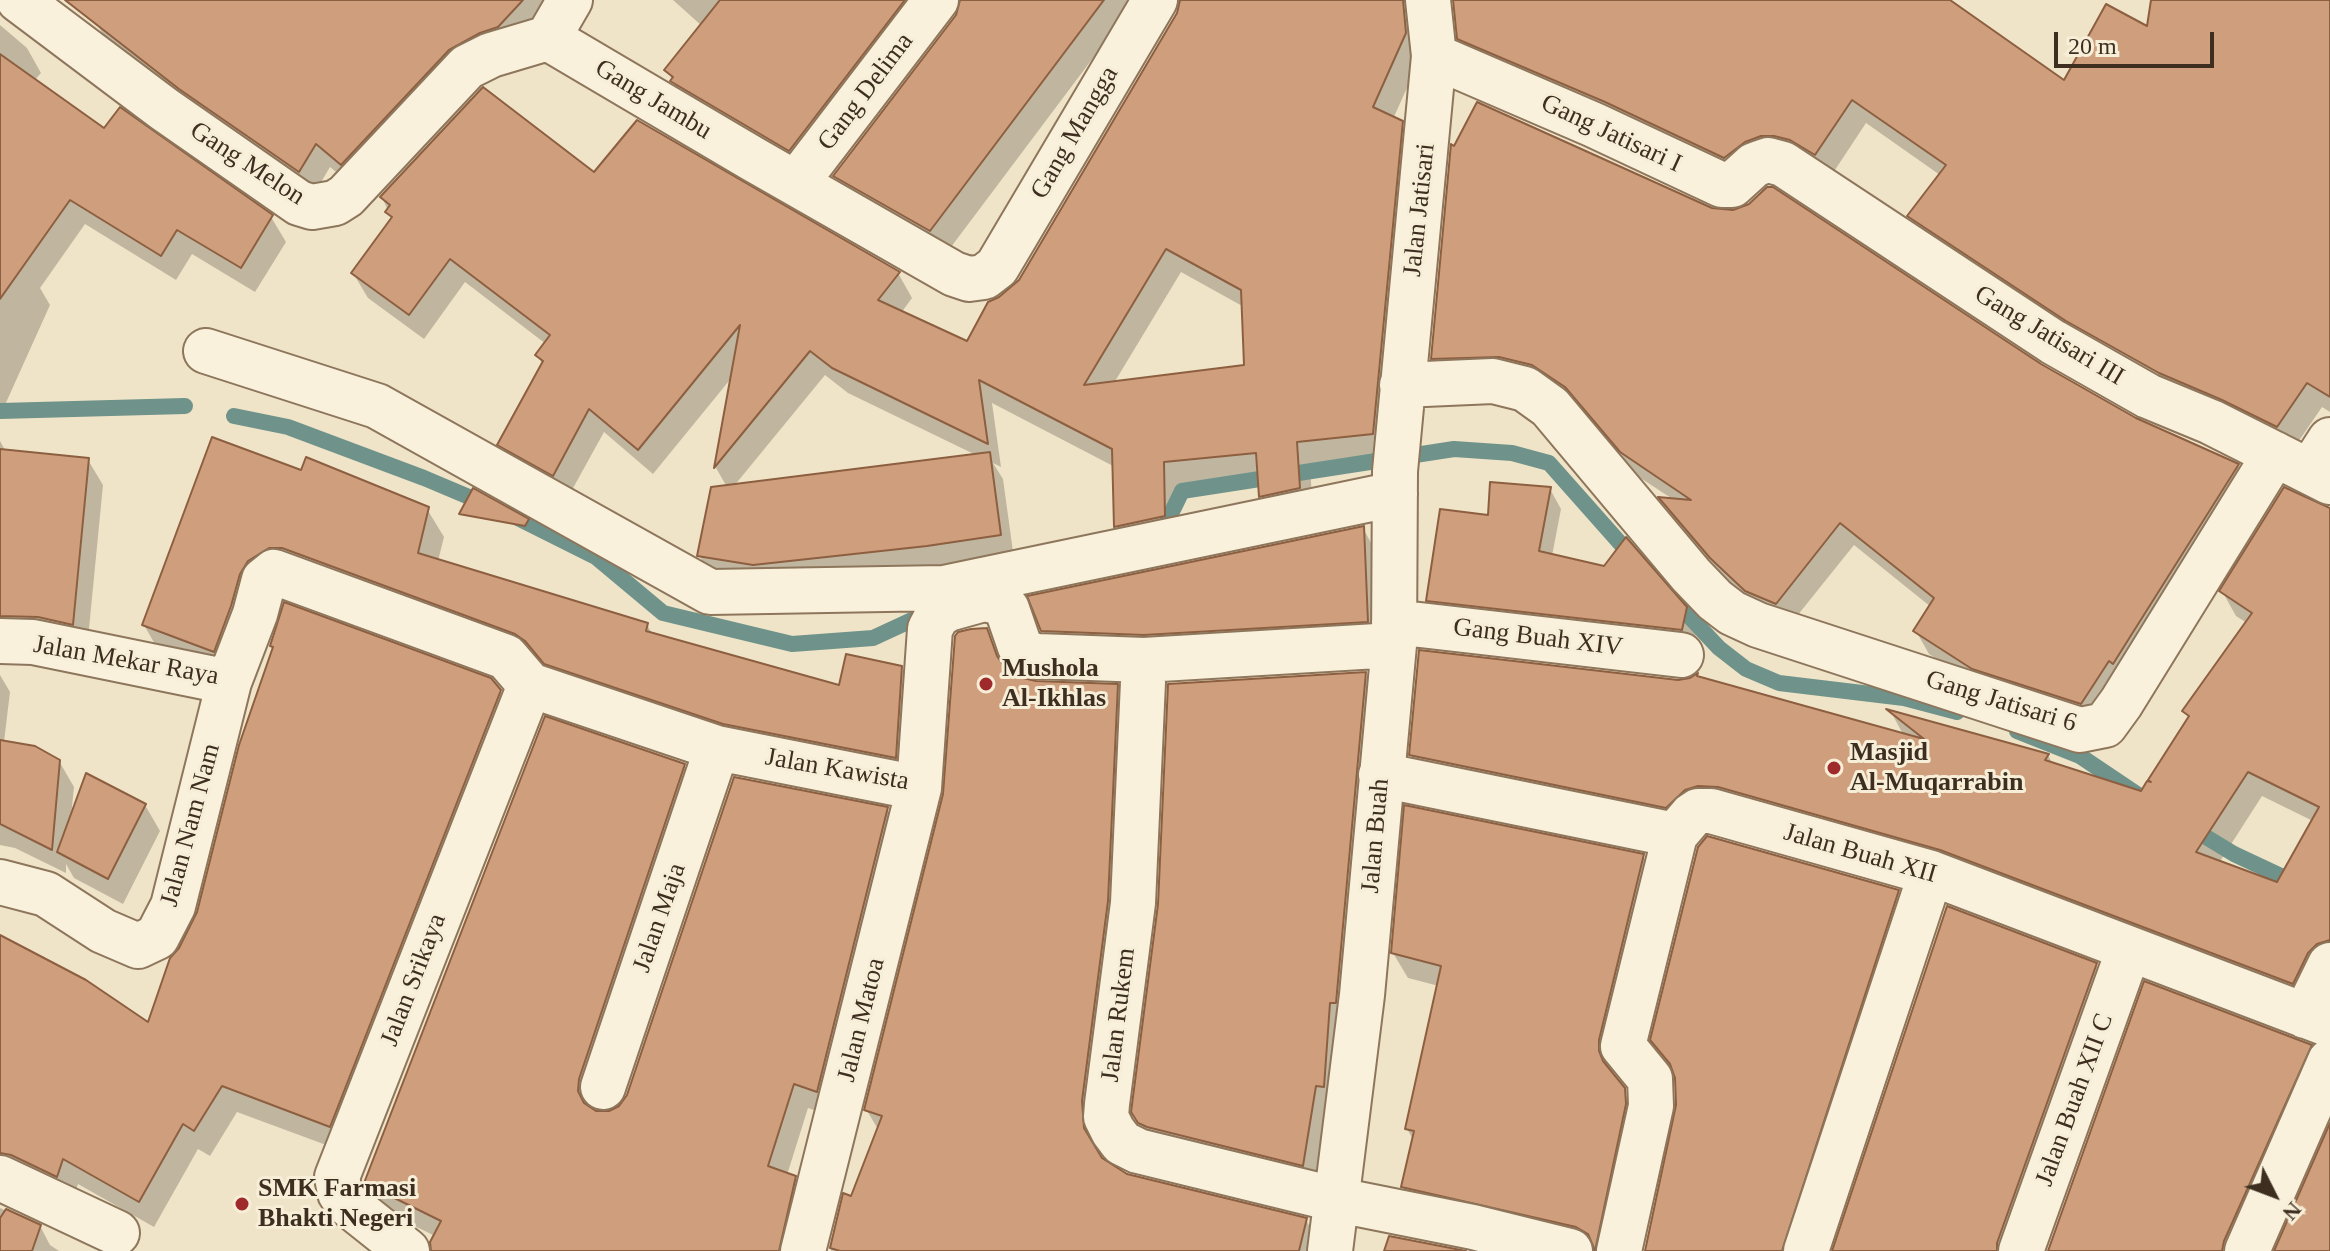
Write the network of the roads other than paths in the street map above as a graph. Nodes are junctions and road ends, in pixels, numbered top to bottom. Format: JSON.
{"nodes":[{"id":1,"x":19,"y":0,"type":"edge"},
{"id":2,"x":570,"y":0,"type":"edge"},
{"id":3,"x":936,"y":0,"type":"edge"},
{"id":4,"x":1155,"y":0,"type":"edge"},
{"id":5,"x":1428,"y":0,"type":"edge"},
{"id":6,"x":548,"y":38,"type":"junction"},
{"id":7,"x":1434,"y":56,"type":"junction"},
{"id":8,"x":1783,"y":164,"type":"joint"},
{"id":9,"x":796,"y":183,"type":"junction"},
{"id":10,"x":997,"y":267,"type":"joint"},
{"id":11,"x":206,"y":351,"type":"dead end"},
{"id":12,"x":1400,"y":402,"type":"junction"},
{"id":13,"x":2311,"y":462,"type":"edge"},
{"id":14,"x":1395,"y":483,"type":"junction"},
{"id":15,"x":274,"y":572,"type":"joint"},
{"id":16,"x":1394,"y":633,"type":"junction"},
{"id":17,"x":0,"y":641,"type":"edge"},
{"id":18,"x":1681,"y":655,"type":"dead end"},
{"id":19,"x":1144,"y":660,"type":"junction"},
{"id":20,"x":229,"y":682,"type":"junction"},
{"id":21,"x":530,"y":685,"type":"junction"},
{"id":22,"x":717,"y":748,"type":"junction"},
{"id":23,"x":1381,"y":775,"type":"junction"},
{"id":24,"x":919,"y":788,"type":"junction"},
{"id":25,"x":1675,"y":835,"type":"junction"},
{"id":26,"x":1931,"y":873,"type":"junction"},
{"id":27,"x":0,"y":882,"type":"edge"},
{"id":28,"x":2129,"y":949,"type":"junction"},
{"id":29,"x":2330,"y":965,"type":"edge"},
{"id":30,"x":2318,"y":1021,"type":"edge"},
{"id":31,"x":2330,"y":1061,"type":"edge"},
{"id":32,"x":603,"y":1087,"type":"dead end"},
{"id":33,"x":0,"y":1178,"type":"edge"},
{"id":34,"x":1338,"y":1200,"type":"junction"},
{"id":35,"x":117,"y":1233,"type":"dead end"},
{"id":36,"x":407,"y":1251,"type":"edge"},
{"id":37,"x":803,"y":1251,"type":"edge"},
{"id":38,"x":1330,"y":1251,"type":"edge"},
{"id":39,"x":1570,"y":1251,"type":"edge"},
{"id":40,"x":1619,"y":1251,"type":"edge"},
{"id":41,"x":1806,"y":1251,"type":"edge"},
{"id":42,"x":2021,"y":1251,"type":"edge"},
{"id":43,"x":2247,"y":1251,"type":"edge"}],
"edges":[{"from":1,"to":6,"type":"street","name":"Gang Melon"},
{"from":2,"to":6,"type":"street"},
{"from":3,"to":9,"type":"street","name":"Gang Delima"},
{"from":4,"to":10,"type":"street","name":"Gang Mangga"},
{"from":5,"to":7,"type":"street","name":"Jalan Jatisari"},
{"from":6,"to":9,"type":"street","name":"Gang Jambu"},
{"from":7,"to":8,"type":"street","name":"Gang Jatisari I"},
{"from":7,"to":12,"type":"street","name":"Jalan Jatisari"},
{"from":8,"to":13,"type":"street","name":"Gang Jatisari III"},
{"from":9,"to":10,"type":"street","name":"Gang Jambu"},
{"from":11,"to":14,"type":"street"},
{"from":12,"to":13,"type":"street","name":"Gang Jatisari 6"},
{"from":12,"to":14,"type":"street","name":"Jalan Buah"},
{"from":14,"to":16,"type":"street","name":"Jalan Buah"},
{"from":15,"to":20,"type":"street","name":"Jalan Mekar Raya"},
{"from":15,"to":21,"type":"street","name":"Jalan Kawista"},
{"from":16,"to":18,"type":"street","name":"Gang Buah XIV"},
{"from":16,"to":19,"type":"street","name":"Jalan Kawista"},
{"from":16,"to":23,"type":"street","name":"Jalan Buah"},
{"from":17,"to":20,"type":"street","name":"Jalan Mekar Raya"},
{"from":19,"to":24,"type":"street","name":"Jalan Kawista"},
{"from":19,"to":34,"type":"street","name":"Jalan Rukem"},
{"from":20,"to":27,"type":"street","name":"Jalan Nam Nam"},
{"from":21,"to":22,"type":"street","name":"Jalan Kawista"},
{"from":21,"to":36,"type":"street","name":"Jalan Srikaya"},
{"from":22,"to":24,"type":"street","name":"Jalan Kawista"},
{"from":22,"to":32,"type":"street","name":"Jalan Maja"},
{"from":23,"to":25,"type":"street"},
{"from":23,"to":34,"type":"street","name":"Jalan Buah"},
{"from":24,"to":37,"type":"street","name":"Jalan Matoa"},
{"from":25,"to":26,"type":"street","name":"Jalan Buah XII"},
{"from":25,"to":40,"type":"street"},
{"from":26,"to":28,"type":"street","name":"Jalan Buah XII"},
{"from":26,"to":41,"type":"street"},
{"from":28,"to":30,"type":"street","name":"Jalan Buah XII"},
{"from":28,"to":42,"type":"street","name":"Jalan Buah XII C"},
{"from":29,"to":30,"type":"street"},
{"from":31,"to":43,"type":"street"},
{"from":33,"to":35,"type":"street"},
{"from":34,"to":38,"type":"street","name":"Jalan Buah"},
{"from":34,"to":39,"type":"street","name":"Jalan Rukem"}]}
